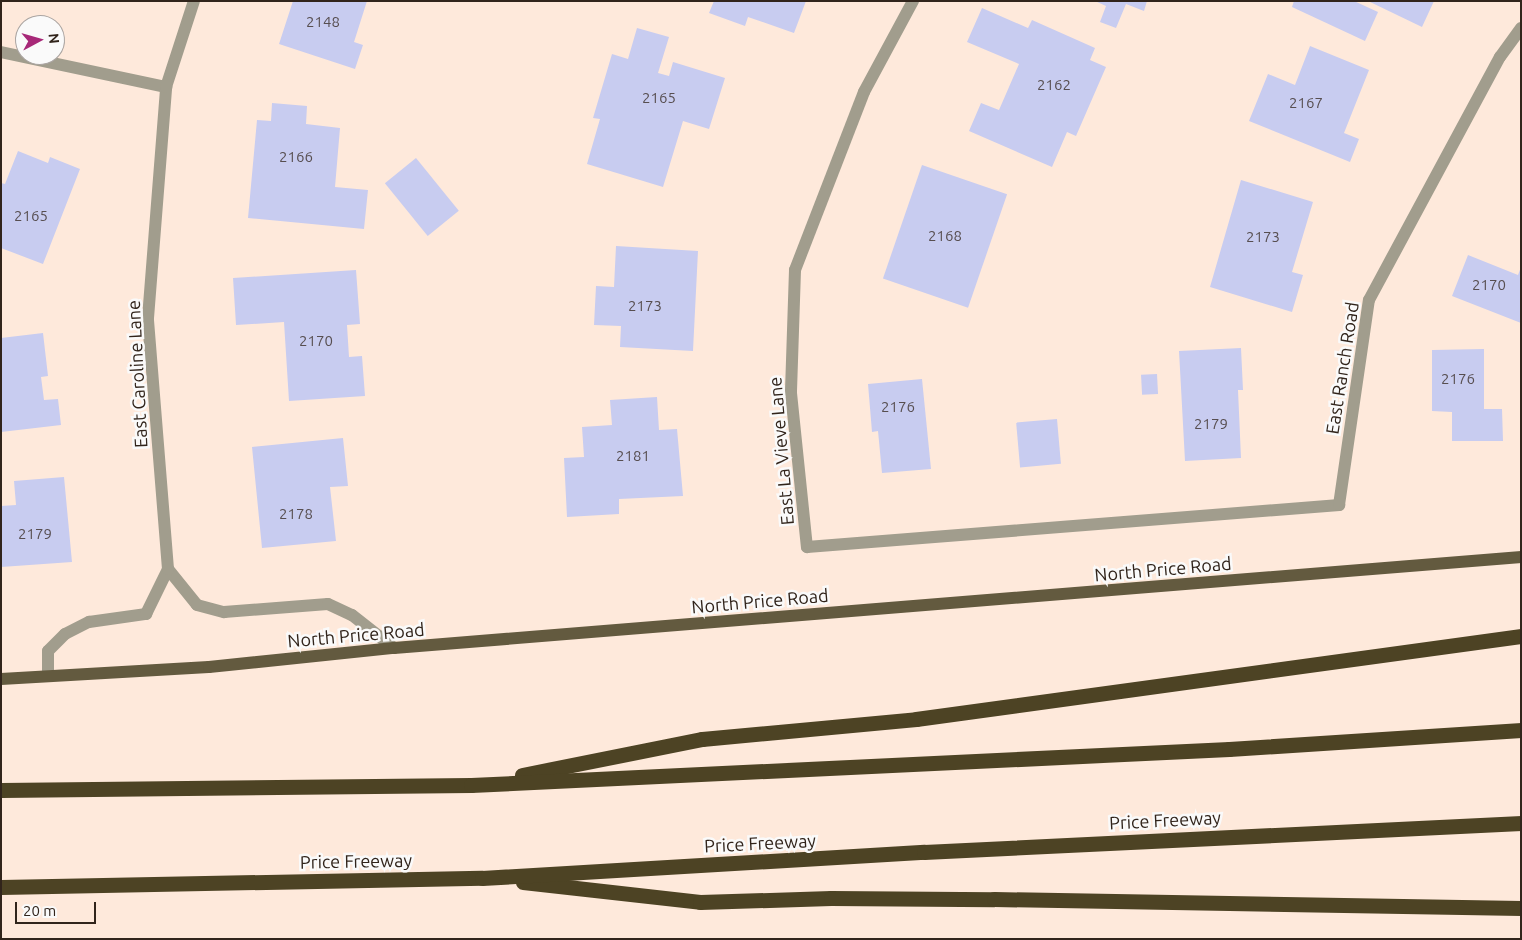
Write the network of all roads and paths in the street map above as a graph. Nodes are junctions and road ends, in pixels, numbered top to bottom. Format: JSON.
{"nodes":[{"id":1,"x":194,"y":1,"type":"edge"},
{"id":2,"x":913,"y":1,"type":"edge"},
{"id":3,"x":1521,"y":28,"type":"edge"},
{"id":4,"x":1,"y":52,"type":"edge"},
{"id":5,"x":166,"y":87,"type":"junction"},
{"id":6,"x":1122,"y":521,"type":"joint"},
{"id":7,"x":1521,"y":556,"type":"edge"},
{"id":8,"x":168,"y":569,"type":"junction"},
{"id":9,"x":1521,"y":636,"type":"edge"},
{"id":10,"x":394,"y":648,"type":"junction"},
{"id":11,"x":48,"y":676,"type":"junction"},
{"id":12,"x":1,"y":679,"type":"edge"},
{"id":13,"x":1521,"y":730,"type":"edge"},
{"id":14,"x":471,"y":785,"type":"junction"},
{"id":15,"x":1,"y":790,"type":"edge"},
{"id":16,"x":1521,"y":823,"type":"edge"},
{"id":17,"x":482,"y":878,"type":"junction"},
{"id":18,"x":1,"y":887,"type":"edge"},
{"id":19,"x":1521,"y":908,"type":"edge"}],
"edges":[{"from":1,"to":5,"type":"street","name":"East Caroline Lane"},
{"from":2,"to":6,"type":"street","name":"East La Vieve Lane"},
{"from":3,"to":6,"type":"street","name":"East Ranch Road"},
{"from":4,"to":5,"type":"street"},
{"from":5,"to":8,"type":"street","name":"East Caroline Lane"},
{"from":7,"to":10,"type":"main road","name":"North Price Road"},
{"from":8,"to":10,"type":"street"},
{"from":8,"to":11,"type":"street"},
{"from":9,"to":14,"type":"highway"},
{"from":10,"to":11,"type":"main road","name":"North Price Road"},
{"from":11,"to":12,"type":"main road","name":"North Price Road"},
{"from":13,"to":14,"type":"highway"},
{"from":14,"to":15,"type":"highway"},
{"from":16,"to":17,"type":"highway","name":"Price Freeway"},
{"from":17,"to":18,"type":"highway","name":"Price Freeway"},
{"from":17,"to":19,"type":"highway"}]}
